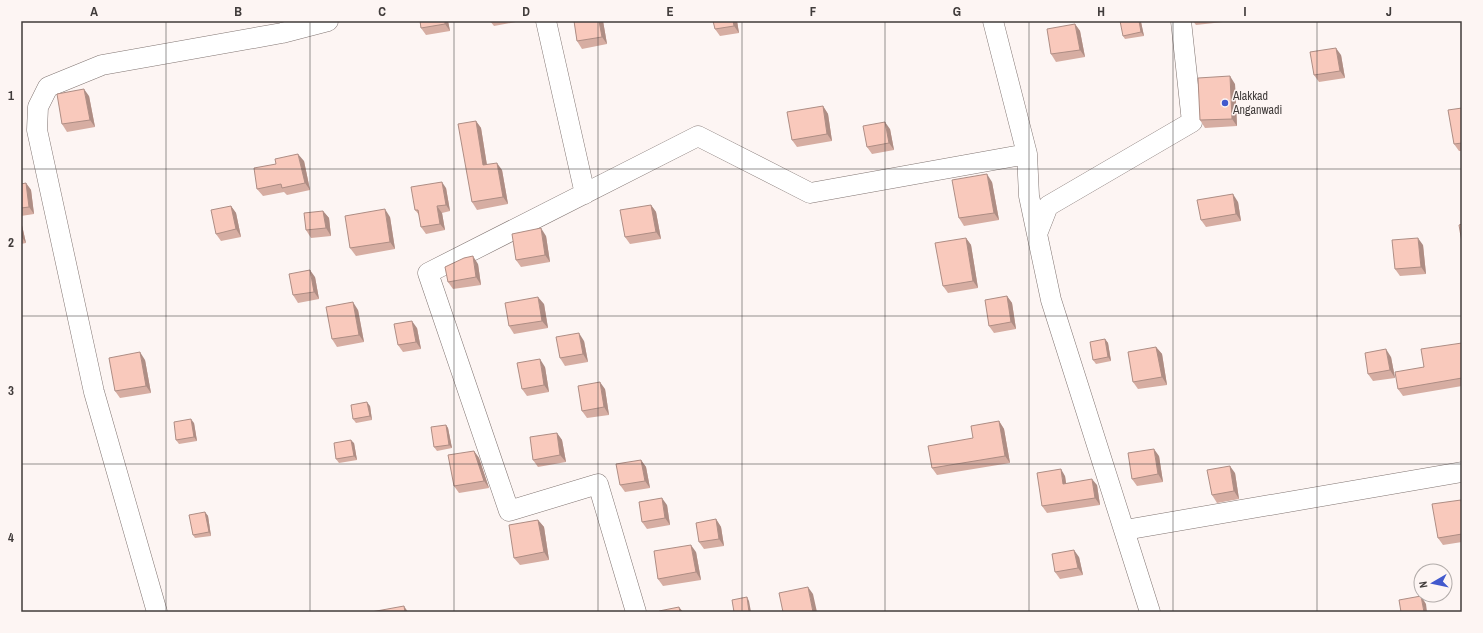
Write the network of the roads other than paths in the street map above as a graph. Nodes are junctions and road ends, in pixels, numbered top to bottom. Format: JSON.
{"nodes":[{"id":1,"x":328,"y":21,"type":"edge"},
{"id":2,"x":546,"y":21,"type":"edge"},
{"id":3,"x":993,"y":21,"type":"edge"},
{"id":4,"x":1181,"y":21,"type":"edge"},
{"id":5,"x":1028,"y":154,"type":"junction"},
{"id":6,"x":585,"y":194,"type":"junction"},
{"id":7,"x":1037,"y":234,"type":"junction"},
{"id":8,"x":1462,"y":472,"type":"edge"},
{"id":9,"x":1125,"y":530,"type":"junction"},
{"id":10,"x":156,"y":612,"type":"edge"},
{"id":11,"x":636,"y":612,"type":"edge"},
{"id":12,"x":1150,"y":612,"type":"edge"}],
"edges":[{"from":1,"to":10,"type":"street"},
{"from":2,"to":6,"type":"street"},
{"from":3,"to":5,"type":"street"},
{"from":4,"to":7,"type":"street"},
{"from":5,"to":6,"type":"street"},
{"from":5,"to":7,"type":"street"},
{"from":6,"to":11,"type":"street"},
{"from":7,"to":9,"type":"street"},
{"from":8,"to":9,"type":"street"},
{"from":9,"to":12,"type":"street"}]}
